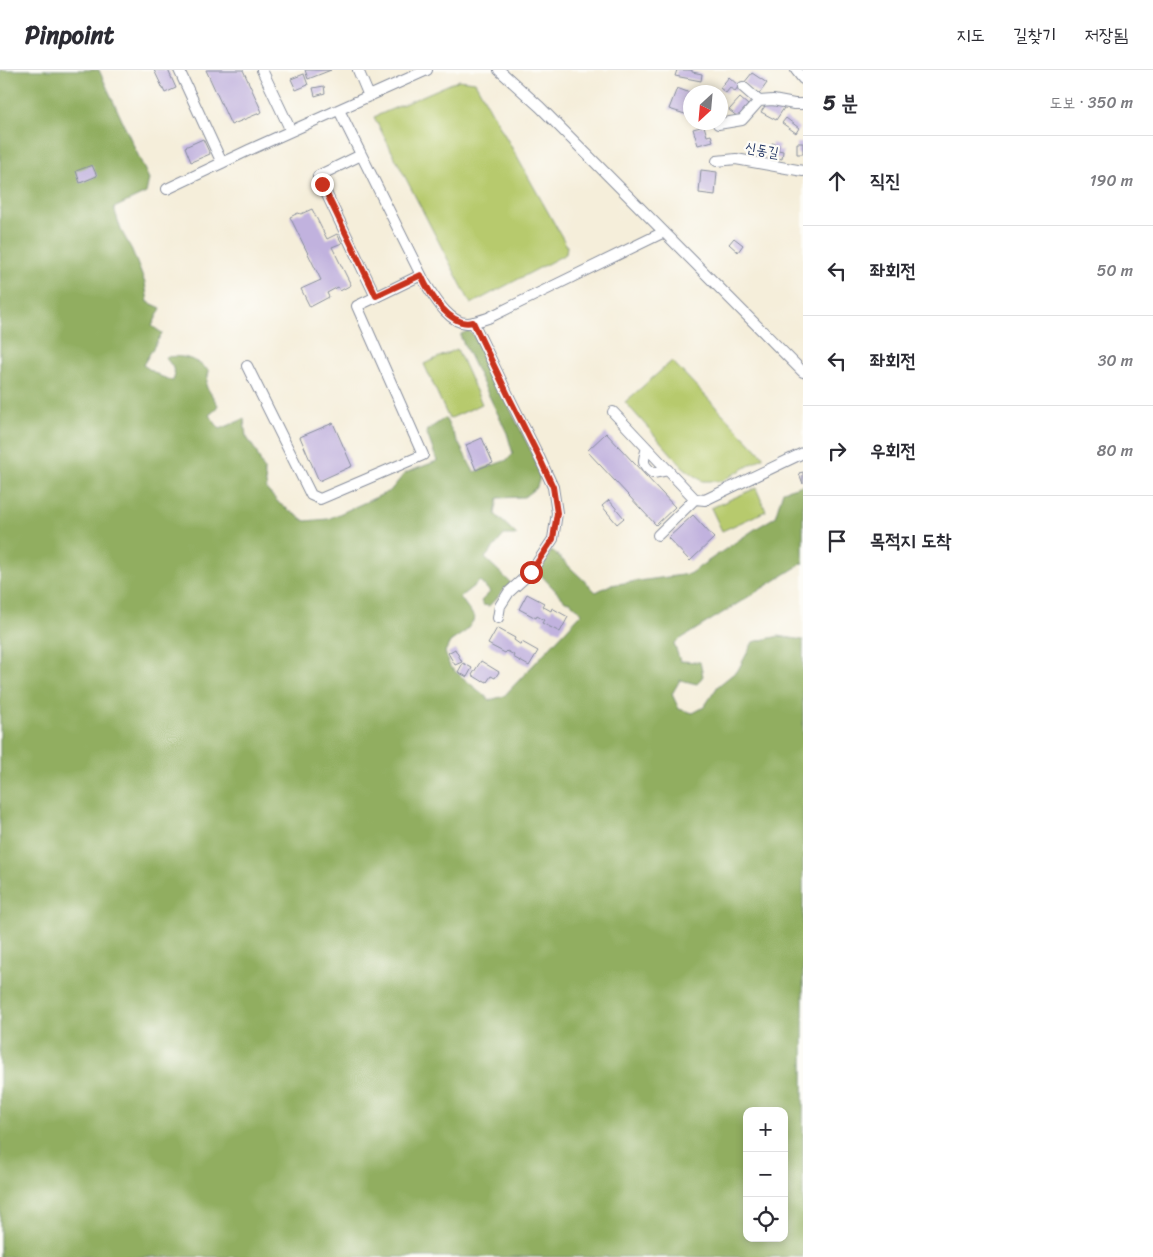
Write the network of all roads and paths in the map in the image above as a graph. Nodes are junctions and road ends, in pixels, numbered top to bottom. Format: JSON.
{"nodes":[{"id":1,"x":179,"y":70,"type":"edge"},
{"id":2,"x":262,"y":70,"type":"edge"},
{"id":3,"x":358,"y":70,"type":"edge"},
{"id":4,"x":427,"y":70,"type":"edge"},
{"id":5,"x":499,"y":70,"type":"edge"},
{"id":6,"x":796,"y":70,"type":"edge"},
{"id":7,"x":803,"y":79,"type":"edge"},
{"id":8,"x":743,"y":87,"type":"dead end"},
{"id":9,"x":369,"y":96,"type":"junction"},
{"id":10,"x":759,"y":101,"type":"junction"},
{"id":11,"x":803,"y":104,"type":"edge"},
{"id":12,"x":339,"y":110,"type":"junction"},
{"id":13,"x":728,"y":122,"type":"edge"},
{"id":14,"x":291,"y":132,"type":"junction"},
{"id":15,"x":362,"y":156,"type":"junction"},
{"id":16,"x":716,"y":161,"type":"dead end"},
{"id":17,"x":222,"y":163,"type":"junction"},
{"id":18,"x":803,"y":171,"type":"edge"},
{"id":19,"x":167,"y":189,"type":"dead end"},
{"id":20,"x":664,"y":232,"type":"junction"},
{"id":21,"x":421,"y":275,"type":"junction"},
{"id":22,"x":376,"y":296,"type":"junction"},
{"id":23,"x":473,"y":322,"type":"junction"},
{"id":24,"x":247,"y":366,"type":"dead end"},
{"id":25,"x":803,"y":372,"type":"edge"},
{"id":26,"x":613,"y":412,"type":"dead end"},
{"id":27,"x":647,"y":448,"type":"junction"},
{"id":28,"x":803,"y":453,"type":"edge"},
{"id":29,"x":668,"y":470,"type":"junction"},
{"id":30,"x":695,"y":499,"type":"junction"},
{"id":31,"x":658,"y":535,"type":"dead end"},
{"id":32,"x":498,"y":618,"type":"dead end"}],
"edges":[{"from":1,"to":17,"type":"lane"},
{"from":2,"to":14,"type":"lane"},
{"from":3,"to":9,"type":"lane"},
{"from":4,"to":9,"type":"lane"},
{"from":5,"to":20,"type":"lane"},
{"from":6,"to":7,"type":"lane"},
{"from":8,"to":10,"type":"lane"},
{"from":9,"to":12,"type":"lane"},
{"from":10,"to":11,"type":"lane"},
{"from":10,"to":13,"type":"lane","name":"신동길"},
{"from":12,"to":14,"type":"lane"},
{"from":12,"to":15,"type":"lane"},
{"from":14,"to":17,"type":"lane"},
{"from":15,"to":21,"type":"lane"},
{"from":15,"to":22,"type":"lane"},
{"from":16,"to":18,"type":"lane","name":"신동길"},
{"from":17,"to":19,"type":"lane"},
{"from":20,"to":23,"type":"lane"},
{"from":20,"to":25,"type":"lane"},
{"from":21,"to":22,"type":"lane"},
{"from":21,"to":23,"type":"lane"},
{"from":22,"to":24,"type":"lane"},
{"from":23,"to":32,"type":"lane"},
{"from":26,"to":27,"type":"lane"},
{"from":27,"to":29,"type":"lane"},
{"from":27,"to":29,"type":"lane"},
{"from":28,"to":30,"type":"lane"},
{"from":29,"to":30,"type":"lane"},
{"from":30,"to":31,"type":"lane"}]}
